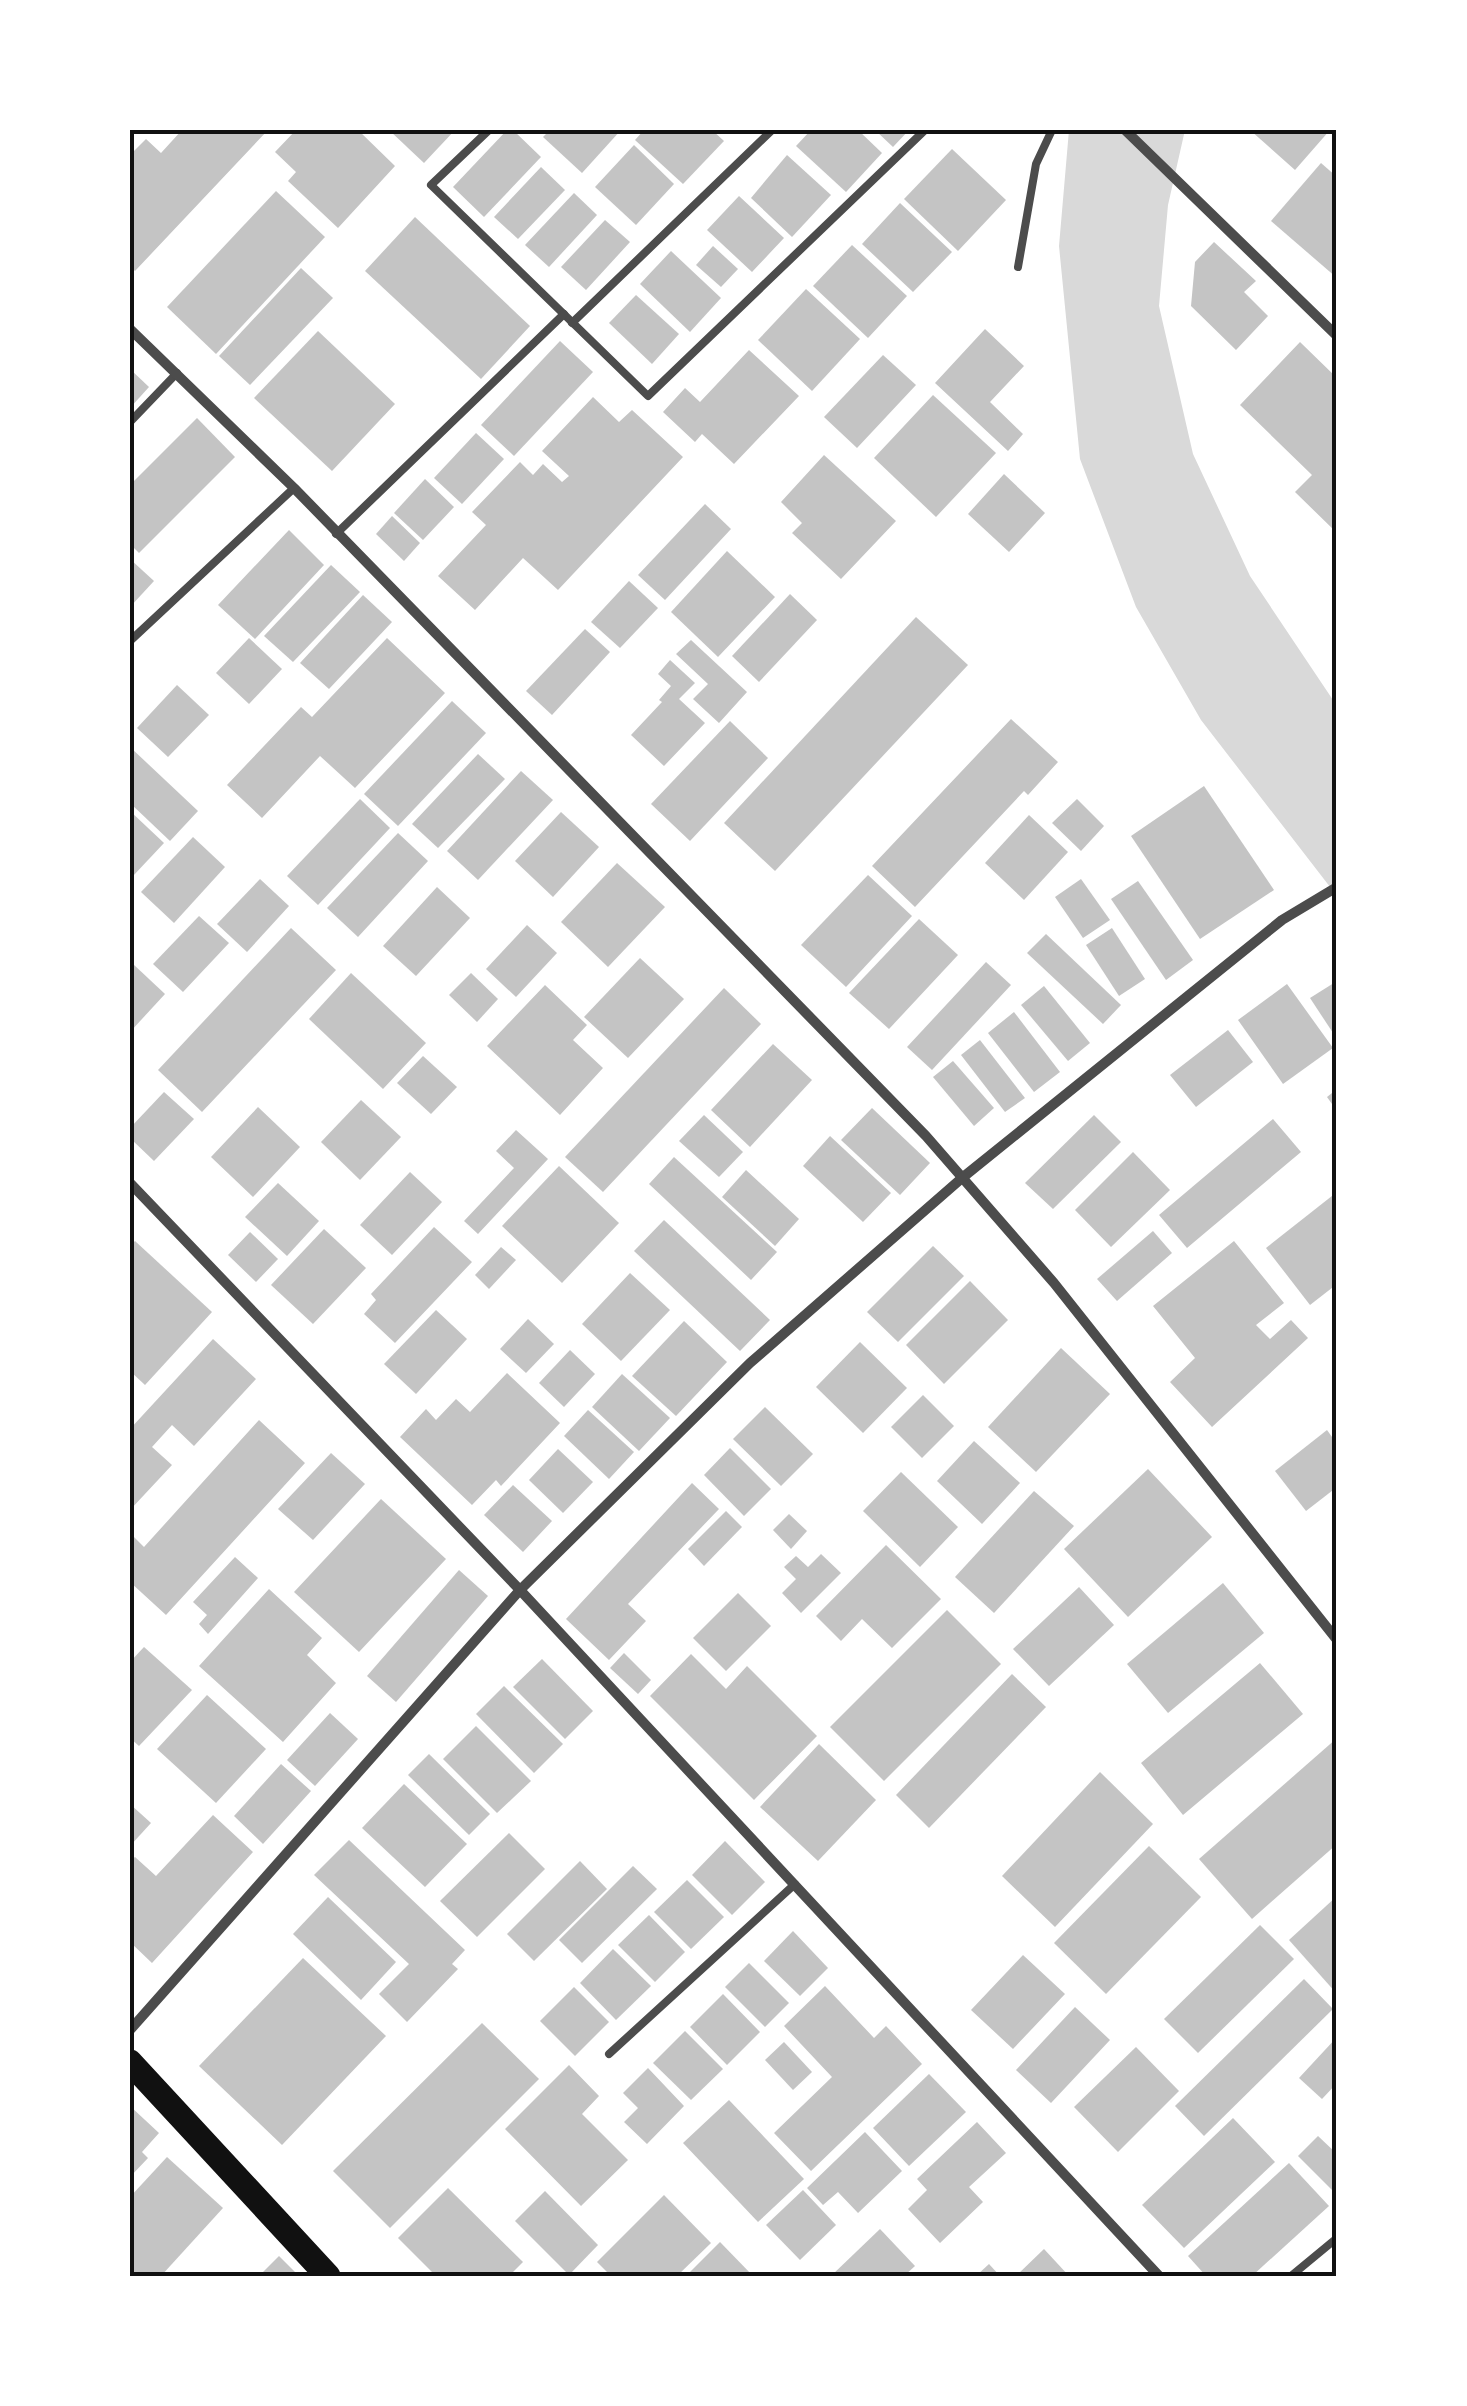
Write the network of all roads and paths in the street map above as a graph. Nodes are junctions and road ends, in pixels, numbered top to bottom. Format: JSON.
{"nodes":[{"id":1,"x":489,"y":130,"type":"edge"},
{"id":2,"x":772,"y":130,"type":"edge"},
{"id":3,"x":925,"y":130,"type":"edge"},
{"id":4,"x":1052,"y":130,"type":"edge"},
{"id":5,"x":1125,"y":130,"type":"edge"},
{"id":6,"x":1018,"y":267,"type":"dead end"},
{"id":7,"x":564,"y":314,"type":"junction"},
{"id":8,"x":572,"y":323,"type":"junction"},
{"id":9,"x":130,"y":329,"type":"edge"},
{"id":10,"x":1337,"y":336,"type":"edge"},
{"id":11,"x":177,"y":374,"type":"junction"},
{"id":12,"x":130,"y":422,"type":"edge"},
{"id":13,"x":294,"y":488,"type":"junction"},
{"id":14,"x":336,"y":534,"type":"junction"},
{"id":15,"x":130,"y":641,"type":"edge"},
{"id":16,"x":1337,"y":888,"type":"edge"},
{"id":17,"x":962,"y":1178,"type":"junction"},
{"id":18,"x":130,"y":1183,"type":"edge"},
{"id":19,"x":520,"y":1590,"type":"junction"},
{"id":20,"x":1337,"y":1640,"type":"edge"},
{"id":21,"x":794,"y":1884,"type":"junction"},
{"id":22,"x":130,"y":2030,"type":"edge"},
{"id":23,"x":609,"y":2054,"type":"dead end"},
{"id":24,"x":130,"y":2062,"type":"edge"},
{"id":25,"x":1337,"y":2238,"type":"edge"},
{"id":26,"x":328,"y":2276,"type":"edge"},
{"id":27,"x":1159,"y":2276,"type":"edge"},
{"id":28,"x":1291,"y":2276,"type":"edge"}],
"edges":[{"from":1,"to":7,"type":"lane"},
{"from":2,"to":8,"type":"lane"},
{"from":3,"to":8,"type":"lane"},
{"from":4,"to":6,"type":"lane"},
{"from":5,"to":10,"type":"street"},
{"from":7,"to":8,"type":"lane"},
{"from":7,"to":14,"type":"lane"},
{"from":9,"to":11,"type":"street"},
{"from":11,"to":12,"type":"lane"},
{"from":11,"to":13,"type":"street"},
{"from":13,"to":14,"type":"street"},
{"from":13,"to":15,"type":"lane"},
{"from":14,"to":17,"type":"street"},
{"from":16,"to":17,"type":"street"},
{"from":17,"to":19,"type":"street"},
{"from":17,"to":20,"type":"street"},
{"from":18,"to":19,"type":"street"},
{"from":19,"to":21,"type":"street"},
{"from":19,"to":22,"type":"street"},
{"from":21,"to":23,"type":"lane"},
{"from":21,"to":27,"type":"street"},
{"from":24,"to":26,"type":"main road"},
{"from":25,"to":28,"type":"lane"}]}
